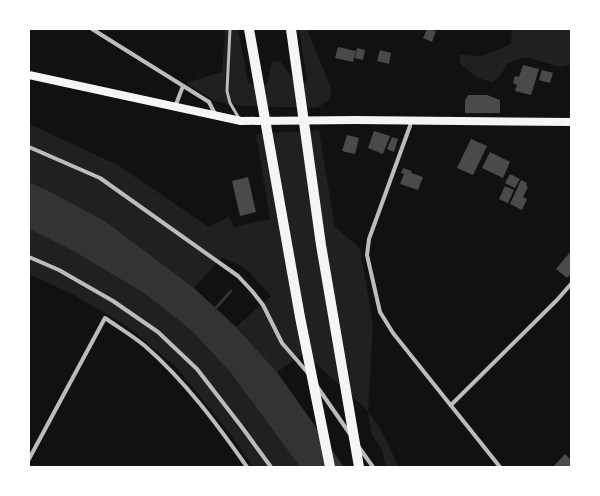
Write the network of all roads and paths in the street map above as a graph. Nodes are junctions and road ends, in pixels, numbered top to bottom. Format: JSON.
{"nodes":[{"id":1,"x":92,"y":29,"type":"edge"},
{"id":2,"x":230,"y":29,"type":"edge"},
{"id":3,"x":249,"y":29,"type":"edge"},
{"id":4,"x":291,"y":29,"type":"edge"},
{"id":5,"x":29,"y":75,"type":"edge"},
{"id":6,"x":183,"y":86,"type":"junction"},
{"id":7,"x":176,"y":107,"type":"junction"},
{"id":8,"x":216,"y":116,"type":"junction"},
{"id":9,"x":411,"y":120,"type":"junction"},
{"id":10,"x":241,"y":121,"type":"junction"},
{"id":11,"x":571,"y":122,"type":"edge"},
{"id":12,"x":29,"y":146,"type":"edge"},
{"id":13,"x":29,"y":257,"type":"edge"},
{"id":14,"x":571,"y":284,"type":"edge"},
{"id":15,"x":451,"y":405,"type":"junction"},
{"id":16,"x":29,"y":459,"type":"edge"},
{"id":17,"x":247,"y":467,"type":"edge"},
{"id":18,"x":271,"y":467,"type":"edge"},
{"id":19,"x":330,"y":467,"type":"edge"},
{"id":20,"x":359,"y":467,"type":"edge"},
{"id":21,"x":373,"y":467,"type":"edge"},
{"id":22,"x":500,"y":467,"type":"edge"}],
"edges":[{"from":1,"to":6,"type":"street"},
{"from":2,"to":10,"type":"lane"},
{"from":3,"to":19,"type":"highway"},
{"from":4,"to":20,"type":"highway"},
{"from":5,"to":7,"type":"main road"},
{"from":6,"to":7,"type":"street"},
{"from":6,"to":8,"type":"street"},
{"from":7,"to":8,"type":"main road"},
{"from":8,"to":10,"type":"main road"},
{"from":9,"to":10,"type":"main road"},
{"from":9,"to":11,"type":"main road"},
{"from":9,"to":15,"type":"street"},
{"from":12,"to":21,"type":"street"},
{"from":13,"to":18,"type":"street"},
{"from":14,"to":15,"type":"street"},
{"from":15,"to":22,"type":"street"},
{"from":16,"to":17,"type":"street"}]}
